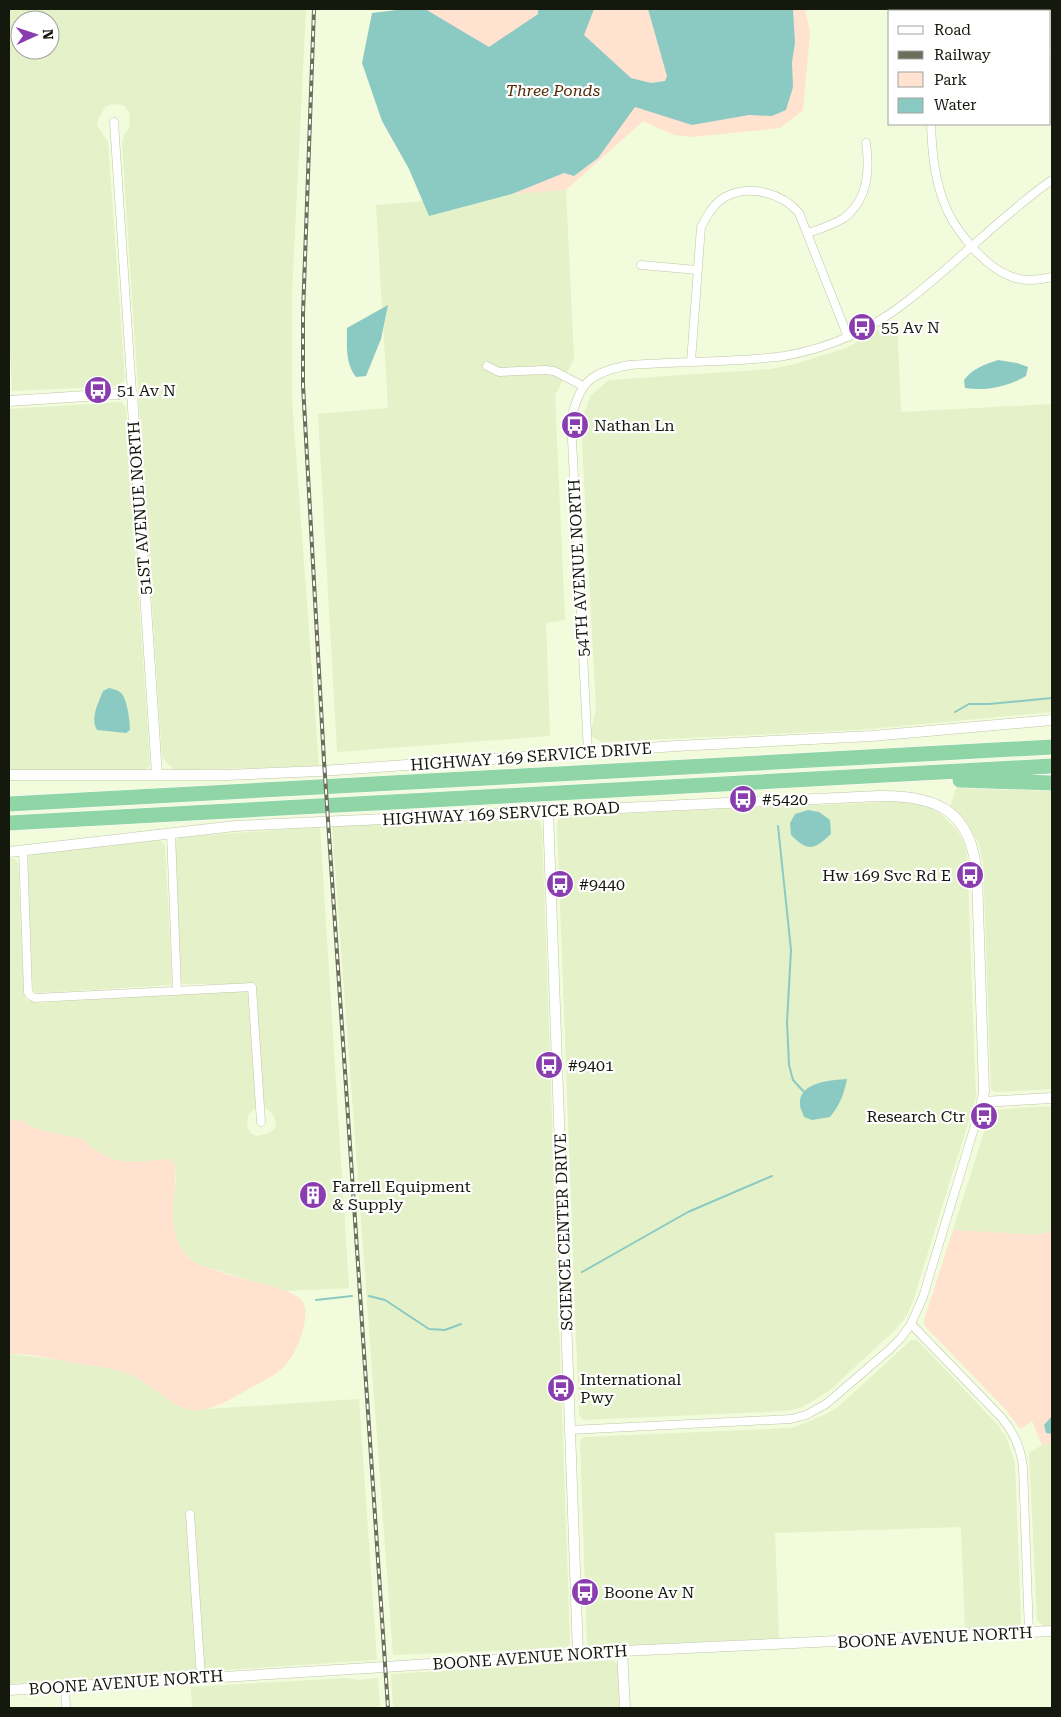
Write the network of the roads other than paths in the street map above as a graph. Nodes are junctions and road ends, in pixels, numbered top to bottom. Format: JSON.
{"nodes":[{"id":1,"x":114,"y":122,"type":"dead end"},
{"id":2,"x":931,"y":125,"type":"edge"},
{"id":3,"x":866,"y":143,"type":"dead end"},
{"id":4,"x":1052,"y":180,"type":"edge"},
{"id":5,"x":808,"y":233,"type":"junction"},
{"id":6,"x":972,"y":247,"type":"junction"},
{"id":7,"x":641,"y":264,"type":"dead end"},
{"id":8,"x":697,"y":270,"type":"junction"},
{"id":9,"x":1052,"y":277,"type":"edge"},
{"id":10,"x":848,"y":337,"type":"junction"},
{"id":11,"x":691,"y":362,"type":"junction"},
{"id":12,"x":487,"y":366,"type":"dead end"},
{"id":13,"x":583,"y":386,"type":"junction"},
{"id":14,"x":132,"y":393,"type":"junction"},
{"id":15,"x":9,"y":400,"type":"edge"},
{"id":16,"x":1052,"y":720,"type":"edge"},
{"id":17,"x":1052,"y":737,"type":"edge"},
{"id":18,"x":1052,"y":747,"type":"edge"},
{"id":19,"x":588,"y":752,"type":"junction"},
{"id":20,"x":900,"y":756,"type":"junction"},
{"id":21,"x":1052,"y":766,"type":"edge"},
{"id":22,"x":9,"y":775,"type":"edge"},
{"id":23,"x":157,"y":775,"type":"junction"},
{"id":24,"x":871,"y":776,"type":"junction"},
{"id":25,"x":1052,"y":782,"type":"edge"},
{"id":26,"x":9,"y":794,"type":"edge"},
{"id":27,"x":112,"y":798,"type":"junction"},
{"id":28,"x":9,"y":804,"type":"edge"},
{"id":29,"x":548,"y":811,"type":"junction"},
{"id":30,"x":88,"y":818,"type":"junction"},
{"id":31,"x":9,"y":823,"type":"edge"},
{"id":32,"x":9,"y":830,"type":"edge"},
{"id":33,"x":171,"y":833,"type":"junction"},
{"id":34,"x":23,"y":850,"type":"junction"},
{"id":35,"x":9,"y":852,"type":"edge"},
{"id":36,"x":177,"y":990,"type":"junction"},
{"id":37,"x":1052,"y":1098,"type":"edge"},
{"id":38,"x":982,"y":1102,"type":"junction"},
{"id":39,"x":261,"y":1122,"type":"dead end"},
{"id":40,"x":911,"y":1324,"type":"junction"},
{"id":41,"x":570,"y":1430,"type":"junction"},
{"id":42,"x":190,"y":1514,"type":"dead end"},
{"id":43,"x":1052,"y":1632,"type":"edge"},
{"id":44,"x":1029,"y":1633,"type":"junction"},
{"id":45,"x":622,"y":1651,"type":"junction"},
{"id":46,"x":578,"y":1654,"type":"junction"},
{"id":47,"x":201,"y":1677,"type":"junction"},
{"id":48,"x":65,"y":1686,"type":"junction"},
{"id":49,"x":9,"y":1690,"type":"edge"},
{"id":50,"x":66,"y":1708,"type":"edge"},
{"id":51,"x":625,"y":1708,"type":"edge"}],
"edges":[{"from":1,"to":14,"type":"street","name":"51ST AVENUE NORTH"},
{"from":2,"to":6,"type":"street"},
{"from":3,"to":5,"type":"street"},
{"from":4,"to":6,"type":"street"},
{"from":5,"to":8,"type":"street"},
{"from":5,"to":10,"type":"street"},
{"from":6,"to":9,"type":"street"},
{"from":6,"to":10,"type":"street"},
{"from":7,"to":8,"type":"street"},
{"from":8,"to":11,"type":"street"},
{"from":10,"to":11,"type":"street"},
{"from":11,"to":13,"type":"street"},
{"from":12,"to":13,"type":"street"},
{"from":13,"to":19,"type":"street","name":"54TH AVENUE NORTH"},
{"from":14,"to":15,"type":"street"},
{"from":14,"to":23,"type":"street","name":"51ST AVENUE NORTH"},
{"from":16,"to":19,"type":"street","name":"HIGHWAY 169 SERVICE DRIVE"},
{"from":17,"to":20,"type":"highway"},
{"from":18,"to":20,"type":"highway"},
{"from":19,"to":23,"type":"street","name":"HIGHWAY 169 SERVICE DRIVE"},
{"from":20,"to":27,"type":"highway"},
{"from":21,"to":24,"type":"highway"},
{"from":22,"to":23,"type":"street","name":"HIGHWAY 169 SERVICE DRIVE"},
{"from":24,"to":25,"type":"highway"},
{"from":24,"to":30,"type":"highway"},
{"from":26,"to":27,"type":"highway"},
{"from":27,"to":28,"type":"highway"},
{"from":29,"to":33,"type":"street","name":"HIGHWAY 169 SERVICE ROAD"},
{"from":29,"to":38,"type":"street","name":"HIGHWAY 169 SERVICE ROAD"},
{"from":29,"to":41,"type":"street","name":"SCIENCE CENTER DRIVE"},
{"from":30,"to":31,"type":"highway"},
{"from":30,"to":32,"type":"highway"},
{"from":33,"to":34,"type":"street","name":"HIGHWAY 169 SERVICE ROAD"},
{"from":33,"to":36,"type":"street"},
{"from":34,"to":35,"type":"street","name":"HIGHWAY 169 SERVICE ROAD"},
{"from":34,"to":36,"type":"street"},
{"from":36,"to":39,"type":"street"},
{"from":37,"to":38,"type":"street"},
{"from":38,"to":40,"type":"street"},
{"from":40,"to":41,"type":"street"},
{"from":40,"to":44,"type":"street"},
{"from":41,"to":46,"type":"street","name":"SCIENCE CENTER DRIVE"},
{"from":42,"to":47,"type":"street"},
{"from":43,"to":44,"type":"street","name":"BOONE AVENUE NORTH"},
{"from":44,"to":45,"type":"street","name":"BOONE AVENUE NORTH"},
{"from":45,"to":46,"type":"street","name":"BOONE AVENUE NORTH"},
{"from":45,"to":51,"type":"street"},
{"from":46,"to":47,"type":"street","name":"BOONE AVENUE NORTH"},
{"from":47,"to":48,"type":"street","name":"BOONE AVENUE NORTH"},
{"from":48,"to":49,"type":"street","name":"BOONE AVENUE NORTH"},
{"from":48,"to":50,"type":"street"}]}
